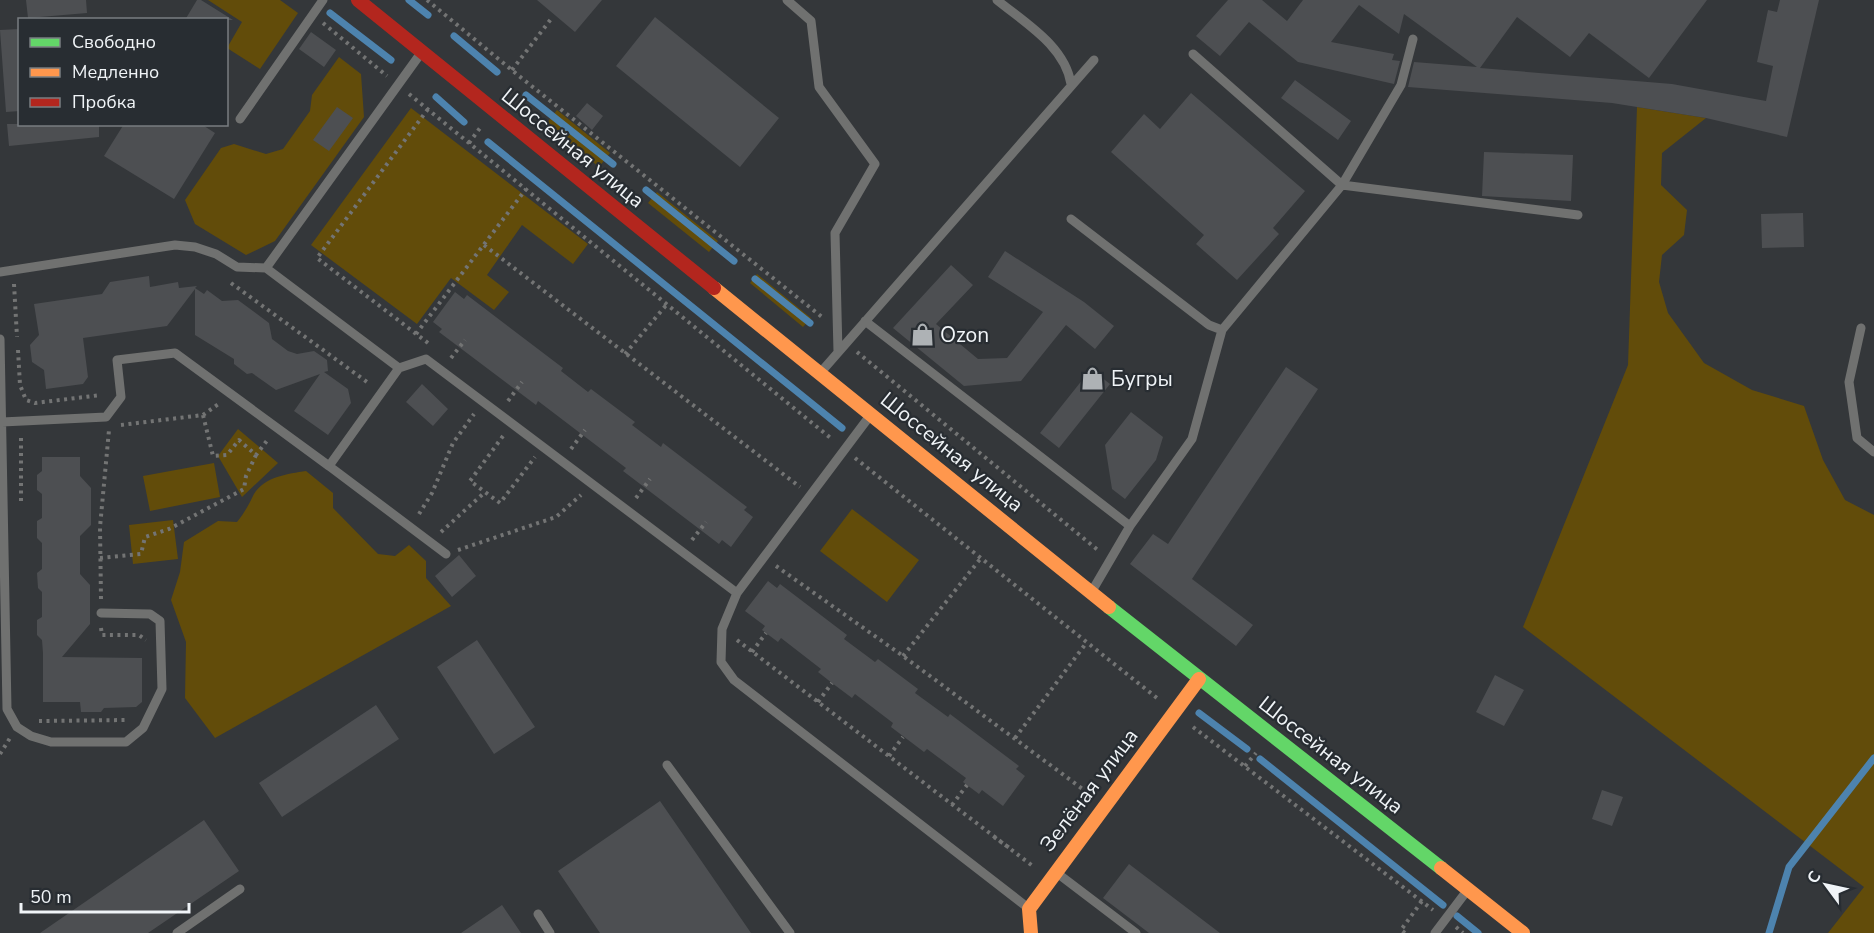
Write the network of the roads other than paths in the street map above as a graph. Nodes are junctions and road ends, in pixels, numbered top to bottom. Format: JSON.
{"nodes":[{"id":1,"x":323,"y":0,"type":"edge"},
{"id":2,"x":358,"y":0,"type":"edge"},
{"id":3,"x":787,"y":0,"type":"edge"},
{"id":4,"x":997,"y":0,"type":"edge"},
{"id":5,"x":1413,"y":39,"type":"dead end"},
{"id":6,"x":423,"y":51,"type":"junction"},
{"id":7,"x":1193,"y":54,"type":"dead end"},
{"id":8,"x":1094,"y":60,"type":"dead end"},
{"id":9,"x":1071,"y":84,"type":"junction"},
{"id":10,"x":240,"y":119,"type":"dead end"},
{"id":11,"x":1342,"y":185,"type":"junction"},
{"id":12,"x":1578,"y":215,"type":"dead end"},
{"id":13,"x":1071,"y":219,"type":"dead end"},
{"id":14,"x":266,"y":268,"type":"junction"},
{"id":15,"x":0,"y":272,"type":"edge"},
{"id":16,"x":865,"y":321,"type":"junction"},
{"id":17,"x":1861,"y":328,"type":"dead end"},
{"id":18,"x":1222,"y":330,"type":"junction"},
{"id":19,"x":0,"y":339,"type":"edge"},
{"id":20,"x":838,"y":352,"type":"junction"},
{"id":21,"x":399,"y":368,"type":"junction"},
{"id":22,"x":821,"y":372,"type":"junction"},
{"id":23,"x":872,"y":414,"type":"junction"},
{"id":24,"x":2,"y":422,"type":"junction"},
{"id":25,"x":2,"y":446,"type":"edge"},
{"id":26,"x":1874,"y":452,"type":"edge"},
{"id":27,"x":329,"y":466,"type":"junction"},
{"id":28,"x":1130,"y":526,"type":"junction"},
{"id":29,"x":446,"y":554,"type":"road end"},
{"id":30,"x":737,"y":593,"type":"junction"},
{"id":31,"x":1091,"y":593,"type":"junction"},
{"id":32,"x":101,"y":614,"type":"road end"},
{"id":33,"x":1199,"y":679,"type":"junction"},
{"id":34,"x":667,"y":765,"type":"dead end"},
{"id":35,"x":1052,"y":875,"type":"junction"},
{"id":36,"x":240,"y":889,"type":"dead end"},
{"id":37,"x":1468,"y":889,"type":"junction"},
{"id":38,"x":1029,"y":909,"type":"junction"},
{"id":39,"x":538,"y":914,"type":"dead end"},
{"id":40,"x":179,"y":932,"type":"edge"},
{"id":41,"x":550,"y":933,"type":"edge"},
{"id":42,"x":790,"y":933,"type":"edge"},
{"id":43,"x":1031,"y":933,"type":"edge"},
{"id":44,"x":1136,"y":933,"type":"edge"},
{"id":45,"x":1435,"y":933,"type":"edge"},
{"id":46,"x":1522,"y":933,"type":"edge"}],
"edges":[{"from":1,"to":10,"type":"lane"},
{"from":2,"to":6,"type":"main road","name":"Шоссейная улица"},
{"from":3,"to":20,"type":"lane"},
{"from":4,"to":9,"type":"lane"},
{"from":5,"to":11,"type":"lane"},
{"from":6,"to":14,"type":"lane"},
{"from":6,"to":22,"type":"main road","name":"Шоссейная улица"},
{"from":7,"to":11,"type":"lane"},
{"from":8,"to":9,"type":"lane"},
{"from":9,"to":16,"type":"lane"},
{"from":11,"to":12,"type":"lane"},
{"from":11,"to":18,"type":"lane"},
{"from":13,"to":18,"type":"lane"},
{"from":14,"to":15,"type":"lane"},
{"from":14,"to":21,"type":"lane"},
{"from":16,"to":20,"type":"lane"},
{"from":16,"to":28,"type":"lane"},
{"from":17,"to":26,"type":"lane"},
{"from":18,"to":28,"type":"lane"},
{"from":19,"to":24,"type":"lane"},
{"from":20,"to":22,"type":"lane"},
{"from":21,"to":27,"type":"lane"},
{"from":21,"to":30,"type":"lane"},
{"from":22,"to":23,"type":"main road","name":"Шоссейная улица"},
{"from":23,"to":30,"type":"lane"},
{"from":23,"to":31,"type":"main road","name":"Шоссейная улица"},
{"from":24,"to":25,"type":"lane"},
{"from":24,"to":27,"type":"lane"},
{"from":25,"to":32,"type":"lane"},
{"from":27,"to":29,"type":"lane"},
{"from":28,"to":31,"type":"lane"},
{"from":30,"to":38,"type":"lane"},
{"from":31,"to":33,"type":"main road","name":"Шоссейная улица"},
{"from":33,"to":35,"type":"main road","name":"Зелёная улица"},
{"from":33,"to":37,"type":"main road","name":"Шоссейная улица"},
{"from":34,"to":42,"type":"lane"},
{"from":35,"to":38,"type":"main road","name":"Зелёная улица"},
{"from":35,"to":44,"type":"lane"},
{"from":36,"to":40,"type":"lane"},
{"from":37,"to":45,"type":"lane"},
{"from":37,"to":46,"type":"main road","name":"Шоссейная улица"},
{"from":38,"to":43,"type":"main road"},
{"from":39,"to":41,"type":"lane"}]}
